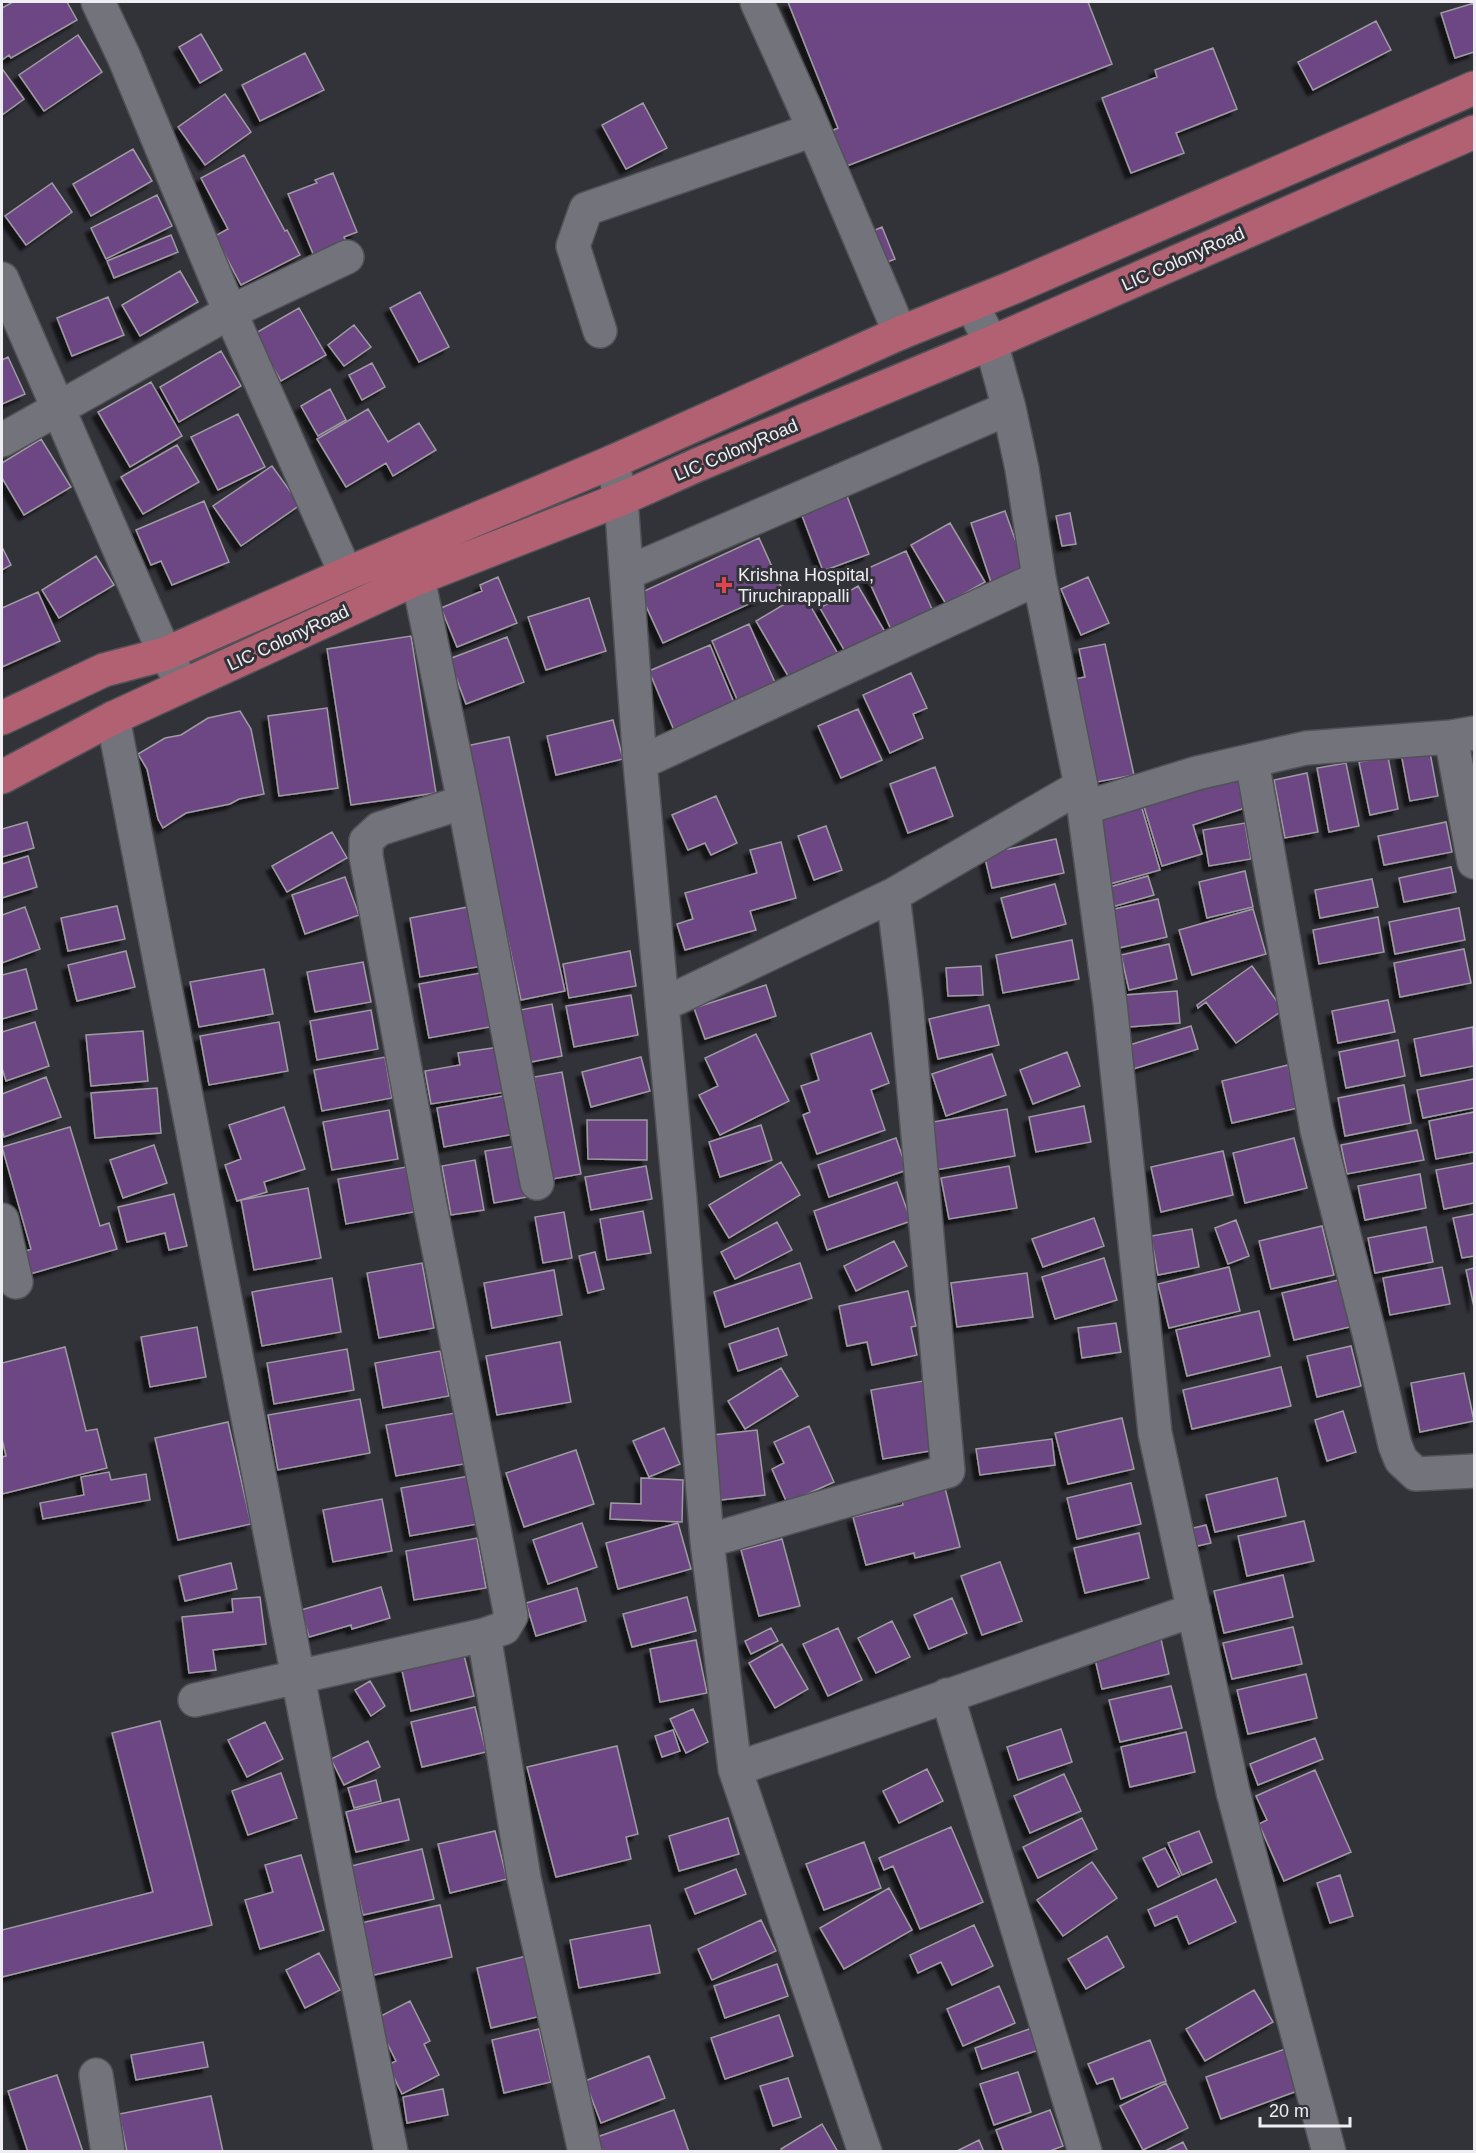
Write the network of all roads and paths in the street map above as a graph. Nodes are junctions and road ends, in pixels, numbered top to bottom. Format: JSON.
{"nodes":[{"id":1,"x":98,"y":2,"type":"edge"},
{"id":2,"x":756,"y":2,"type":"edge"},
{"id":3,"x":1474,"y":88,"type":"edge"},
{"id":4,"x":813,"y":130,"type":"junction"},
{"id":5,"x":1474,"y":132,"type":"edge"},
{"id":6,"x":347,"y":257,"type":"dead end"},
{"id":7,"x":2,"y":279,"type":"edge"},
{"id":8,"x":972,"y":305,"type":"junction"},
{"id":9,"x":230,"y":312,"type":"junction"},
{"id":10,"x":600,"y":331,"type":"dead end"},
{"id":11,"x":900,"y":333,"type":"junction"},
{"id":12,"x":991,"y":343,"type":"junction"},
{"id":13,"x":57,"y":408,"type":"junction"},
{"id":14,"x":1009,"y":408,"type":"junction"},
{"id":15,"x":2,"y":440,"type":"edge"},
{"id":16,"x":612,"y":462,"type":"junction"},
{"id":17,"x":621,"y":499,"type":"junction"},
{"id":18,"x":627,"y":573,"type":"junction"},
{"id":19,"x":346,"y":574,"type":"junction"},
{"id":20,"x":418,"y":578,"type":"junction"},
{"id":21,"x":1039,"y":578,"type":"junction"},
{"id":22,"x":165,"y":654,"type":"junction"},
{"id":23,"x":184,"y":685,"type":"junction"},
{"id":24,"x":2,"y":716,"type":"edge"},
{"id":25,"x":113,"y":718,"type":"junction"},
{"id":26,"x":1463,"y":735,"type":"edge"},
{"id":27,"x":1252,"y":761,"type":"junction"},
{"id":28,"x":640,"y":763,"type":"junction"},
{"id":29,"x":2,"y":777,"type":"edge"},
{"id":30,"x":1083,"y":797,"type":"junction"},
{"id":31,"x":464,"y":802,"type":"junction"},
{"id":32,"x":1474,"y":862,"type":"edge"},
{"id":33,"x":893,"y":896,"type":"junction"},
{"id":34,"x":662,"y":1005,"type":"junction"},
{"id":35,"x":537,"y":1183,"type":"dead end"},
{"id":36,"x":2,"y":1220,"type":"edge"},
{"id":37,"x":16,"y":1282,"type":"dead end"},
{"id":38,"x":1474,"y":1471,"type":"edge"},
{"id":39,"x":707,"y":1540,"type":"junction"},
{"id":40,"x":1194,"y":1610,"type":"junction"},
{"id":41,"x":484,"y":1635,"type":"junction"},
{"id":42,"x":297,"y":1677,"type":"junction"},
{"id":43,"x":947,"y":1695,"type":"junction"},
{"id":44,"x":195,"y":1700,"type":"dead end"},
{"id":45,"x":735,"y":1769,"type":"junction"},
{"id":46,"x":96,"y":2075,"type":"dead end"},
{"id":47,"x":108,"y":2151,"type":"edge"},
{"id":48,"x":391,"y":2151,"type":"edge"},
{"id":49,"x":585,"y":2151,"type":"edge"},
{"id":50,"x":865,"y":2151,"type":"edge"},
{"id":51,"x":1085,"y":2151,"type":"edge"},
{"id":52,"x":1329,"y":2151,"type":"edge"}],
"edges":[{"from":1,"to":9,"type":"street"},
{"from":2,"to":4,"type":"street"},
{"from":3,"to":8,"type":"main road","name":"LIC ColonyRoad"},
{"from":4,"to":10,"type":"street"},
{"from":4,"to":11,"type":"street"},
{"from":5,"to":12,"type":"main road","name":"LIC ColonyRoad"},
{"from":6,"to":9,"type":"street"},
{"from":7,"to":13,"type":"street"},
{"from":8,"to":11,"type":"main road","name":"LIC ColonyRoad"},
{"from":8,"to":12,"type":"street"},
{"from":9,"to":13,"type":"street"},
{"from":9,"to":19,"type":"street"},
{"from":11,"to":16,"type":"main road","name":"LIC ColonyRoad"},
{"from":12,"to":14,"type":"street"},
{"from":12,"to":17,"type":"main road","name":"LIC ColonyRoad"},
{"from":13,"to":15,"type":"street"},
{"from":13,"to":22,"type":"street"},
{"from":14,"to":18,"type":"street"},
{"from":14,"to":21,"type":"street"},
{"from":16,"to":17,"type":"street"},
{"from":16,"to":19,"type":"main road","name":"LIC ColonyRoad"},
{"from":17,"to":18,"type":"street"},
{"from":17,"to":20,"type":"main road","name":"LIC ColonyRoad"},
{"from":18,"to":28,"type":"street"},
{"from":19,"to":22,"type":"main road","name":"LIC ColonyRoad"},
{"from":20,"to":23,"type":"main road","name":"LIC ColonyRoad"},
{"from":20,"to":31,"type":"street"},
{"from":21,"to":28,"type":"street"},
{"from":21,"to":30,"type":"street"},
{"from":22,"to":23,"type":"street"},
{"from":22,"to":24,"type":"main road","name":"LIC ColonyRoad"},
{"from":23,"to":25,"type":"main road","name":"LIC ColonyRoad"},
{"from":25,"to":29,"type":"main road","name":"LIC ColonyRoad"},
{"from":25,"to":42,"type":"street"},
{"from":26,"to":27,"type":"street"},
{"from":26,"to":32,"type":"street"},
{"from":27,"to":30,"type":"street"},
{"from":27,"to":38,"type":"street"},
{"from":28,"to":34,"type":"street"},
{"from":30,"to":33,"type":"street"},
{"from":30,"to":40,"type":"street"},
{"from":31,"to":35,"type":"street"},
{"from":31,"to":41,"type":"street"},
{"from":33,"to":34,"type":"street"},
{"from":33,"to":39,"type":"street"},
{"from":34,"to":39,"type":"street"},
{"from":36,"to":37,"type":"street"},
{"from":39,"to":45,"type":"street"},
{"from":40,"to":43,"type":"street"},
{"from":40,"to":52,"type":"street"},
{"from":41,"to":42,"type":"street"},
{"from":41,"to":49,"type":"street"},
{"from":42,"to":44,"type":"street"},
{"from":42,"to":48,"type":"street"},
{"from":43,"to":45,"type":"street"},
{"from":43,"to":51,"type":"street"},
{"from":45,"to":50,"type":"street"},
{"from":46,"to":47,"type":"street"}]}
